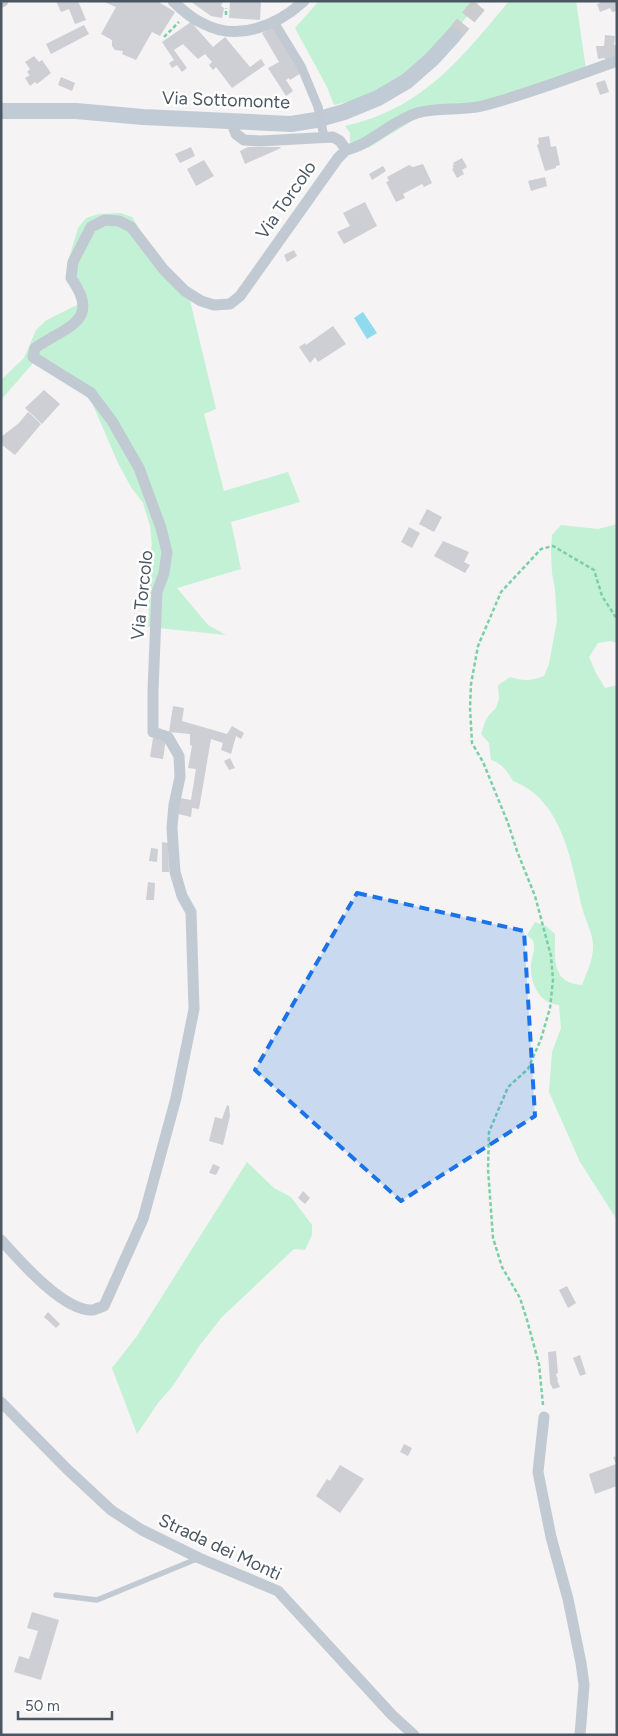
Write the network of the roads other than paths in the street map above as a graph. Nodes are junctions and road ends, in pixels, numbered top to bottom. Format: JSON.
{"nodes":[{"id":1,"x":173,"y":1,"type":"edge"},
{"id":2,"x":304,"y":1,"type":"edge"},
{"id":3,"x":274,"y":22,"type":"junction"},
{"id":4,"x":453,"y":36,"type":"tunnel mouth"},
{"id":5,"x":617,"y":61,"type":"edge"},
{"id":6,"x":1,"y":111,"type":"edge"},
{"id":7,"x":231,"y":121,"type":"junction"},
{"id":8,"x":324,"y":137,"type":"junction"},
{"id":9,"x":346,"y":150,"type":"junction"},
{"id":10,"x":1,"y":1240,"type":"edge"},
{"id":11,"x":1,"y":1402,"type":"edge"},
{"id":12,"x":544,"y":1417,"type":"road end"},
{"id":13,"x":199,"y":1558,"type":"junction"},
{"id":14,"x":56,"y":1595,"type":"dead end"},
{"id":15,"x":414,"y":1735,"type":"edge"},
{"id":16,"x":580,"y":1735,"type":"edge"}],
"edges":[{"from":1,"to":3,"type":"street"},
{"from":2,"to":3,"type":"street"},
{"from":3,"to":8,"type":"street","bridge":true},
{"from":4,"to":7,"type":"main road","name":"Via Sottomonte"},
{"from":5,"to":9,"type":"street","name":"Via Torcolo"},
{"from":6,"to":7,"type":"main road","name":"Via Sottomonte"},
{"from":7,"to":8,"type":"street","name":"Via Torcolo"},
{"from":8,"to":9,"type":"street"},
{"from":9,"to":10,"type":"street","name":"Via Torcolo"},
{"from":11,"to":13,"type":"street","name":"Strada dei Monti"},
{"from":12,"to":16,"type":"street"},
{"from":13,"to":14,"type":"lane"},
{"from":13,"to":15,"type":"street","name":"Strada dei Monti"}]}
